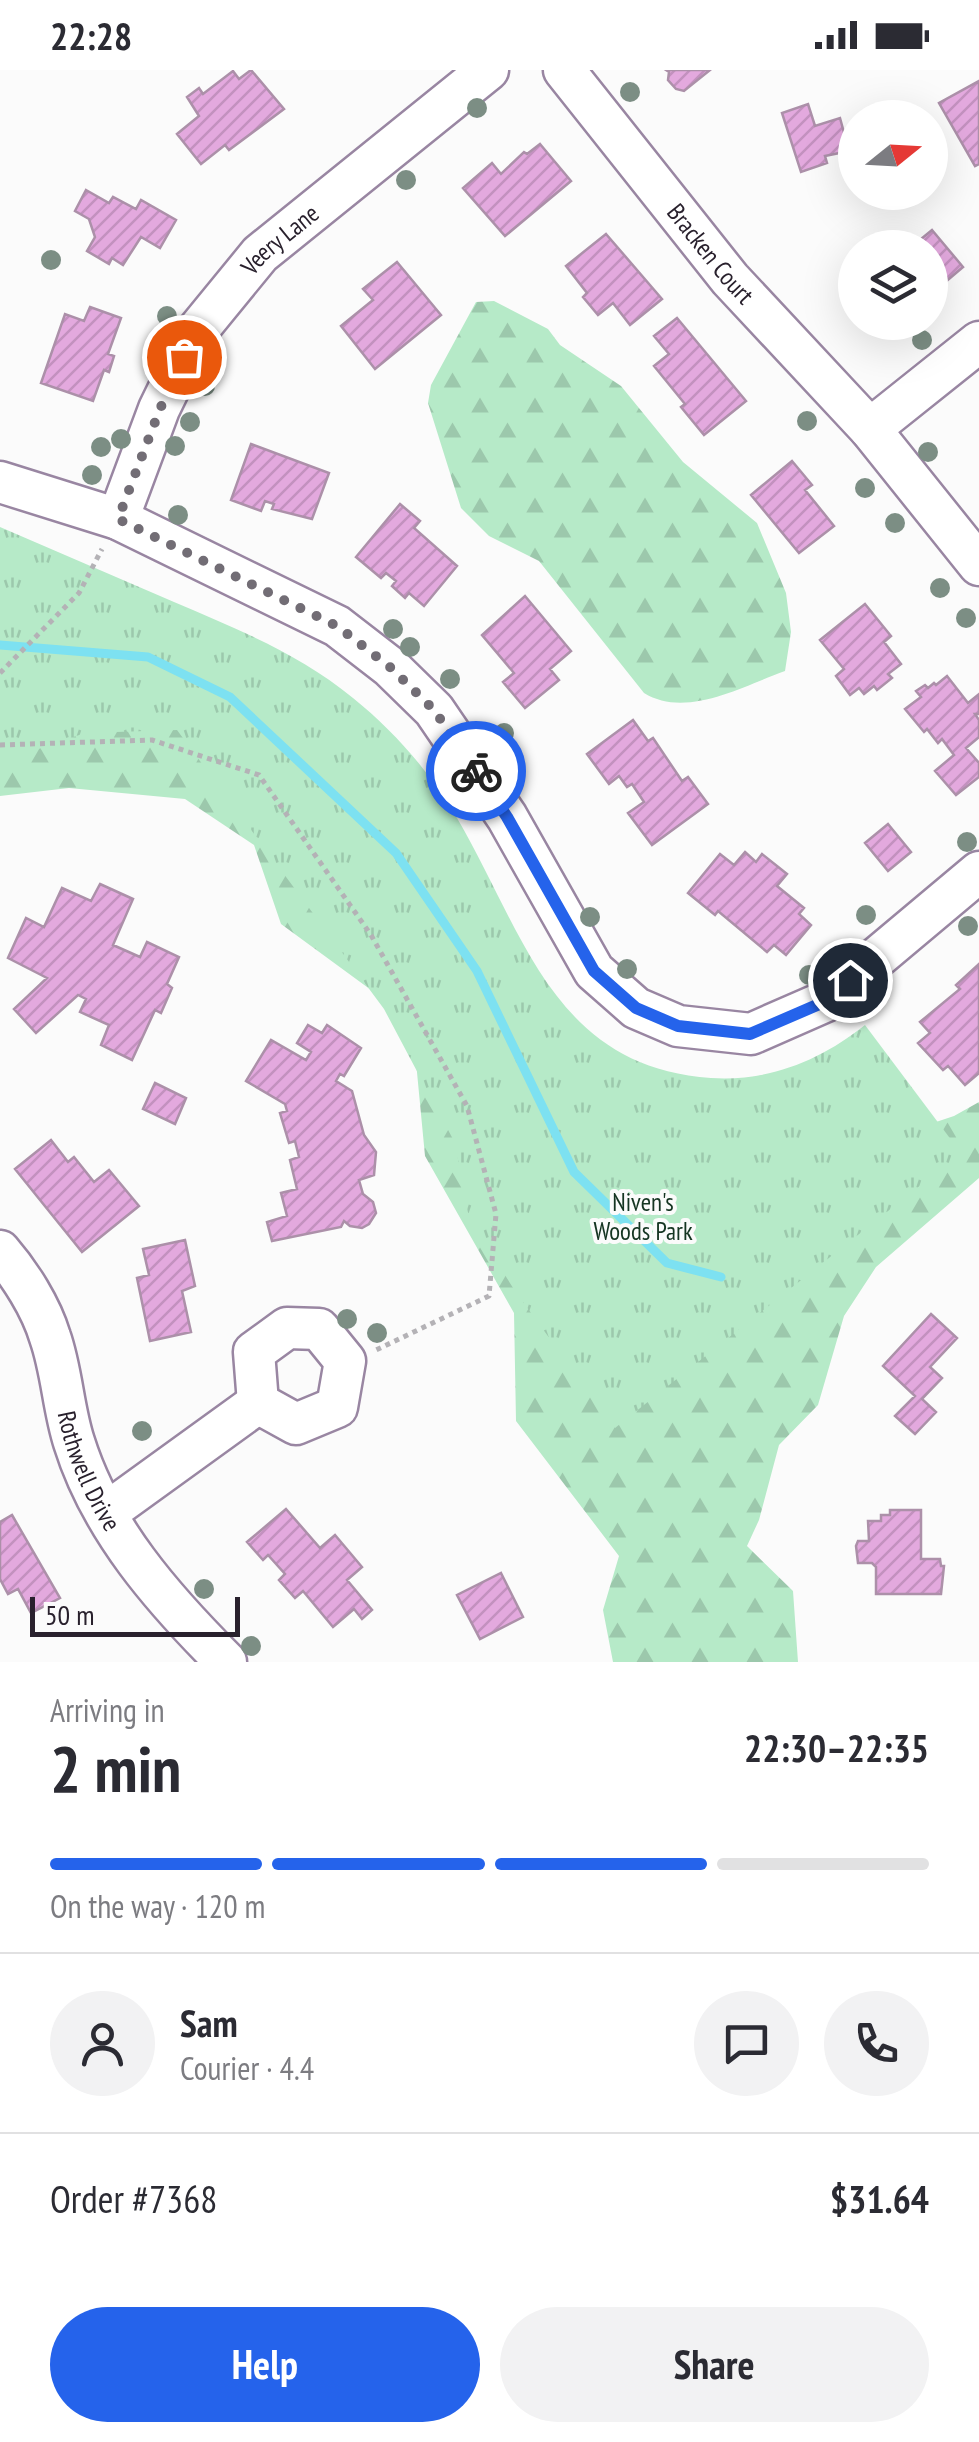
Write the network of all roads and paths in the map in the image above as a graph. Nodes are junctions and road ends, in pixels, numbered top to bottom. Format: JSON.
{"nodes":[{"id":1,"x":488,"y":70,"type":"edge"},
{"id":2,"x":564,"y":70,"type":"edge"},
{"id":3,"x":979,"y":342,"type":"edge"},
{"id":4,"x":870,"y":429,"type":"junction"},
{"id":5,"x":0,"y":482,"type":"edge"},
{"id":6,"x":118,"y":519,"type":"junction"},
{"id":7,"x":979,"y":566,"type":"edge"},
{"id":8,"x":0,"y":673,"type":"edge"},
{"id":9,"x":0,"y":745,"type":"edge"},
{"id":10,"x":979,"y":872,"type":"edge"},
{"id":11,"x":0,"y":1250,"type":"edge"},
{"id":12,"x":345,"y":1361,"type":"junction"},
{"id":13,"x":258,"y":1403,"type":"junction"},
{"id":14,"x":106,"y":1513,"type":"junction"},
{"id":15,"x":226,"y":1662,"type":"edge"}],
"edges":[{"from":1,"to":6,"type":"street","name":"Veery Lane"},
{"from":2,"to":4,"type":"street","name":"Bracken Court"},
{"from":3,"to":4,"type":"street"},
{"from":4,"to":7,"type":"street","name":"Bracken Court"},
{"from":5,"to":6,"type":"street"},
{"from":6,"to":8,"type":"path"},
{"from":6,"to":10,"type":"street"},
{"from":9,"to":12,"type":"path"},
{"from":11,"to":14,"type":"street","name":"Rothwell Drive"},
{"from":12,"to":13,"type":"street"},
{"from":12,"to":13,"type":"street"},
{"from":13,"to":14,"type":"street"},
{"from":14,"to":15,"type":"street","name":"Rothwell Drive"}]}
